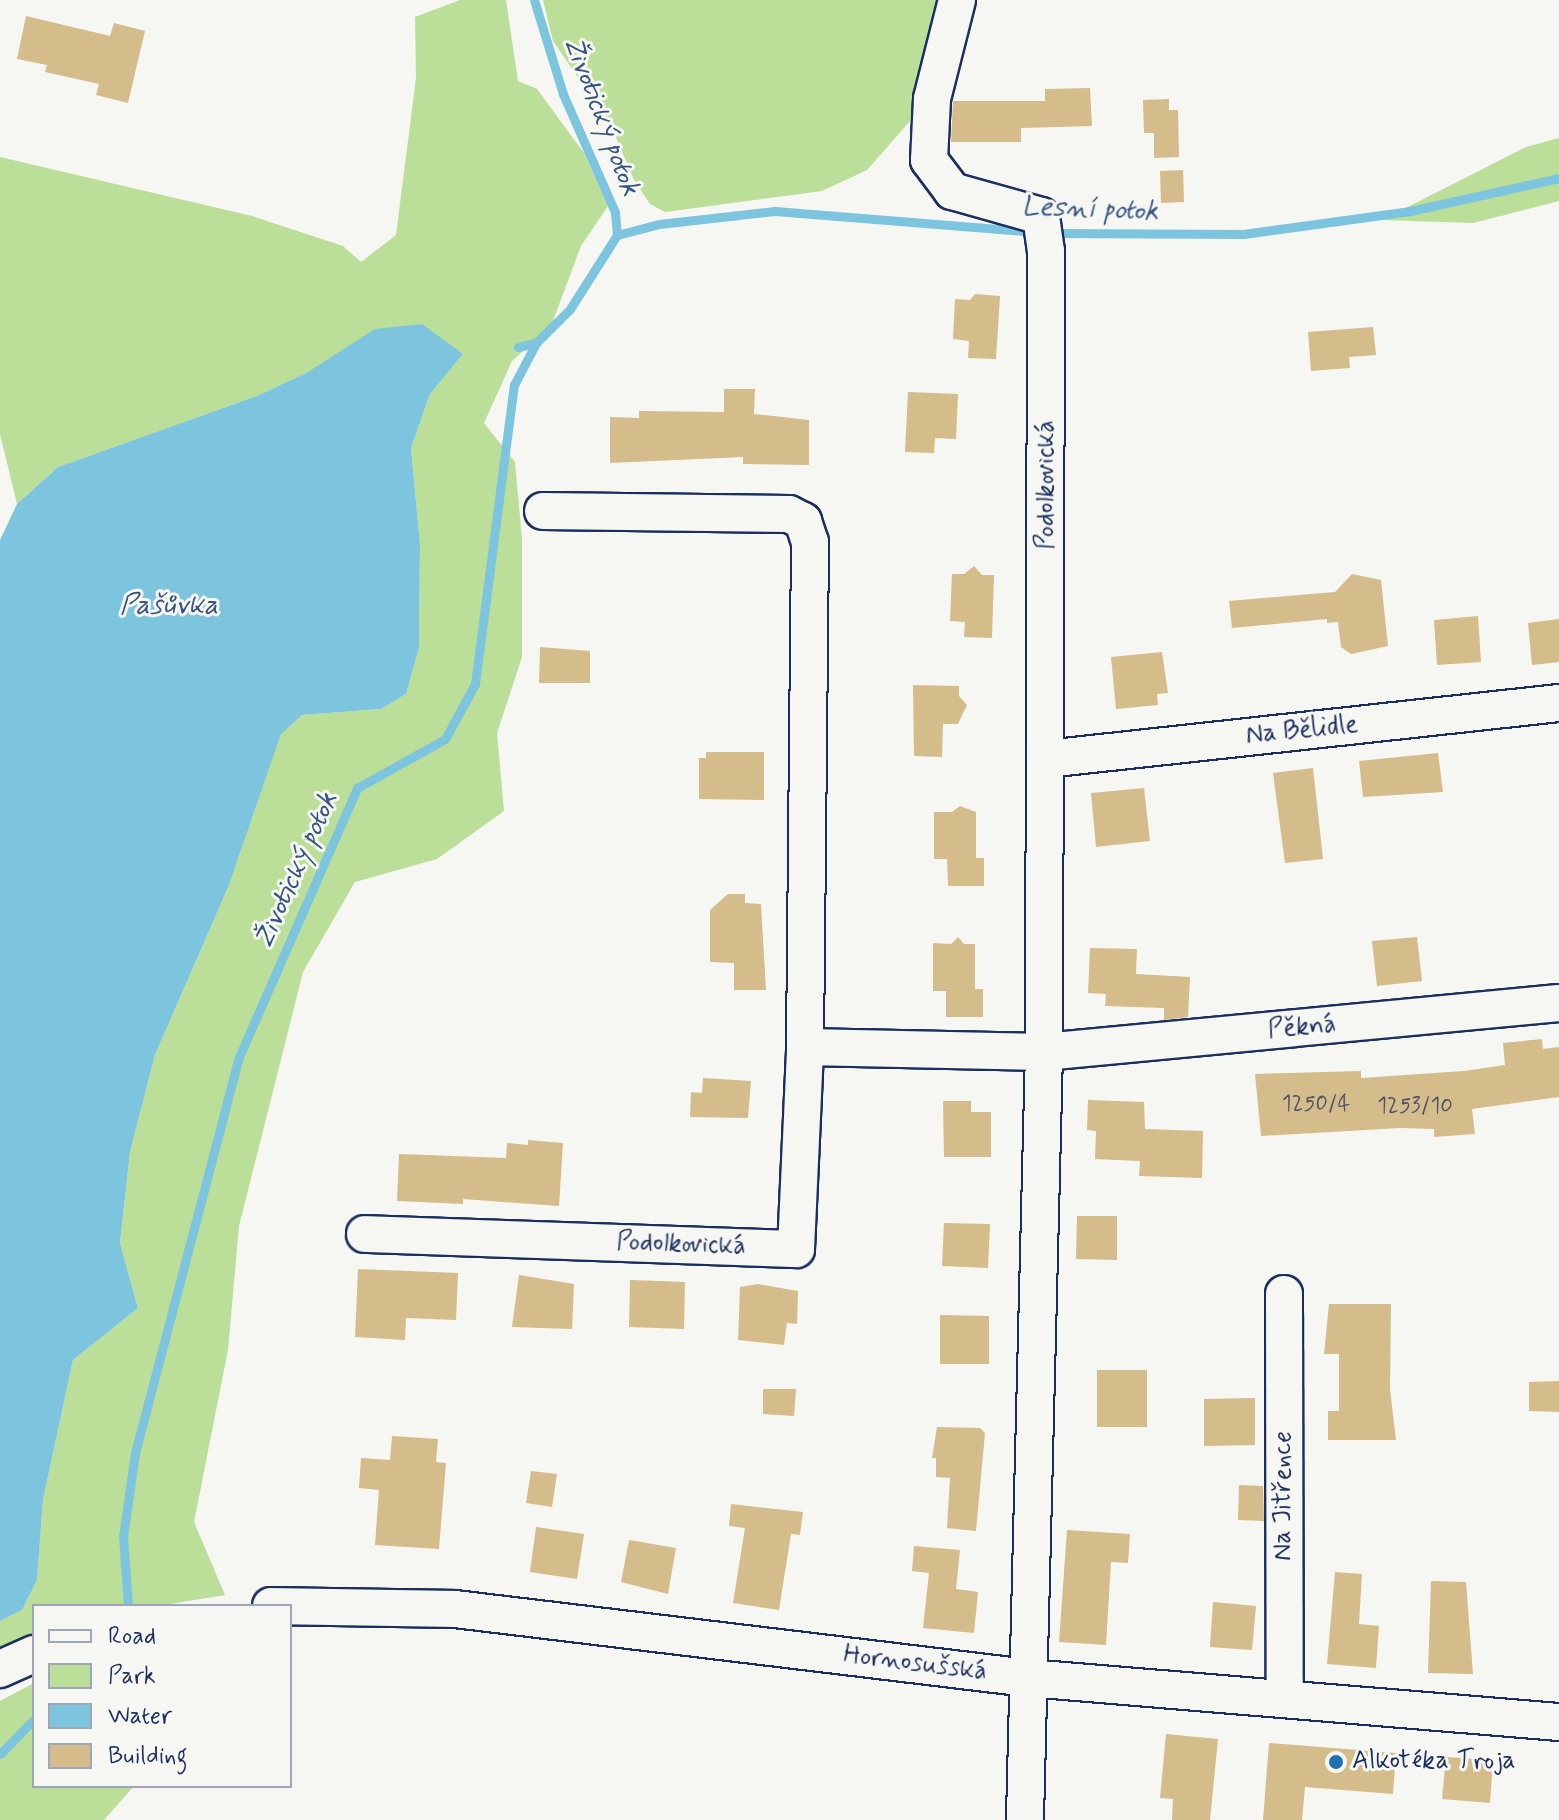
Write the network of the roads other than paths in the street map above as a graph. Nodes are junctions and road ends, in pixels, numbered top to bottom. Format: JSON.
{"nodes":[{"id":1,"x":957,"y":0,"type":"edge"},
{"id":2,"x":543,"y":511,"type":"dead end"},
{"id":3,"x":1559,"y":703,"type":"edge"},
{"id":4,"x":1046,"y":759,"type":"junction"},
{"id":5,"x":1559,"y":1003,"type":"edge"},
{"id":6,"x":805,"y":1047,"type":"junction"},
{"id":7,"x":1044,"y":1052,"type":"junction"},
{"id":8,"x":365,"y":1234,"type":"dead end"},
{"id":9,"x":1284,"y":1294,"type":"dead end"},
{"id":10,"x":292,"y":1606,"type":"edge"},
{"id":11,"x":32,"y":1655,"type":"edge"},
{"id":12,"x":0,"y":1669,"type":"edge"},
{"id":13,"x":1028,"y":1678,"type":"junction"},
{"id":14,"x":1285,"y":1699,"type":"junction"},
{"id":15,"x":1559,"y":1722,"type":"edge"},
{"id":16,"x":1025,"y":1820,"type":"edge"}],
"edges":[{"from":1,"to":4,"type":"street","name":"Podolkovická"},
{"from":2,"to":6,"type":"street","name":"Podolkovická"},
{"from":3,"to":4,"type":"street","name":"Na Bělidle"},
{"from":4,"to":7,"type":"street","name":"Podolkovická"},
{"from":5,"to":7,"type":"street","name":"Pěkná"},
{"from":6,"to":7,"type":"street"},
{"from":6,"to":8,"type":"street","name":"Podolkovická"},
{"from":7,"to":13,"type":"street","name":"Podolkovická"},
{"from":9,"to":14,"type":"street","name":"Na Jitřence"},
{"from":10,"to":13,"type":"street","name":"Hornosušská"},
{"from":11,"to":12,"type":"street"},
{"from":13,"to":14,"type":"street","name":"Hornosušská"},
{"from":13,"to":16,"type":"street","name":"Podolkovická"},
{"from":14,"to":15,"type":"street","name":"Hornosušská"}]}
